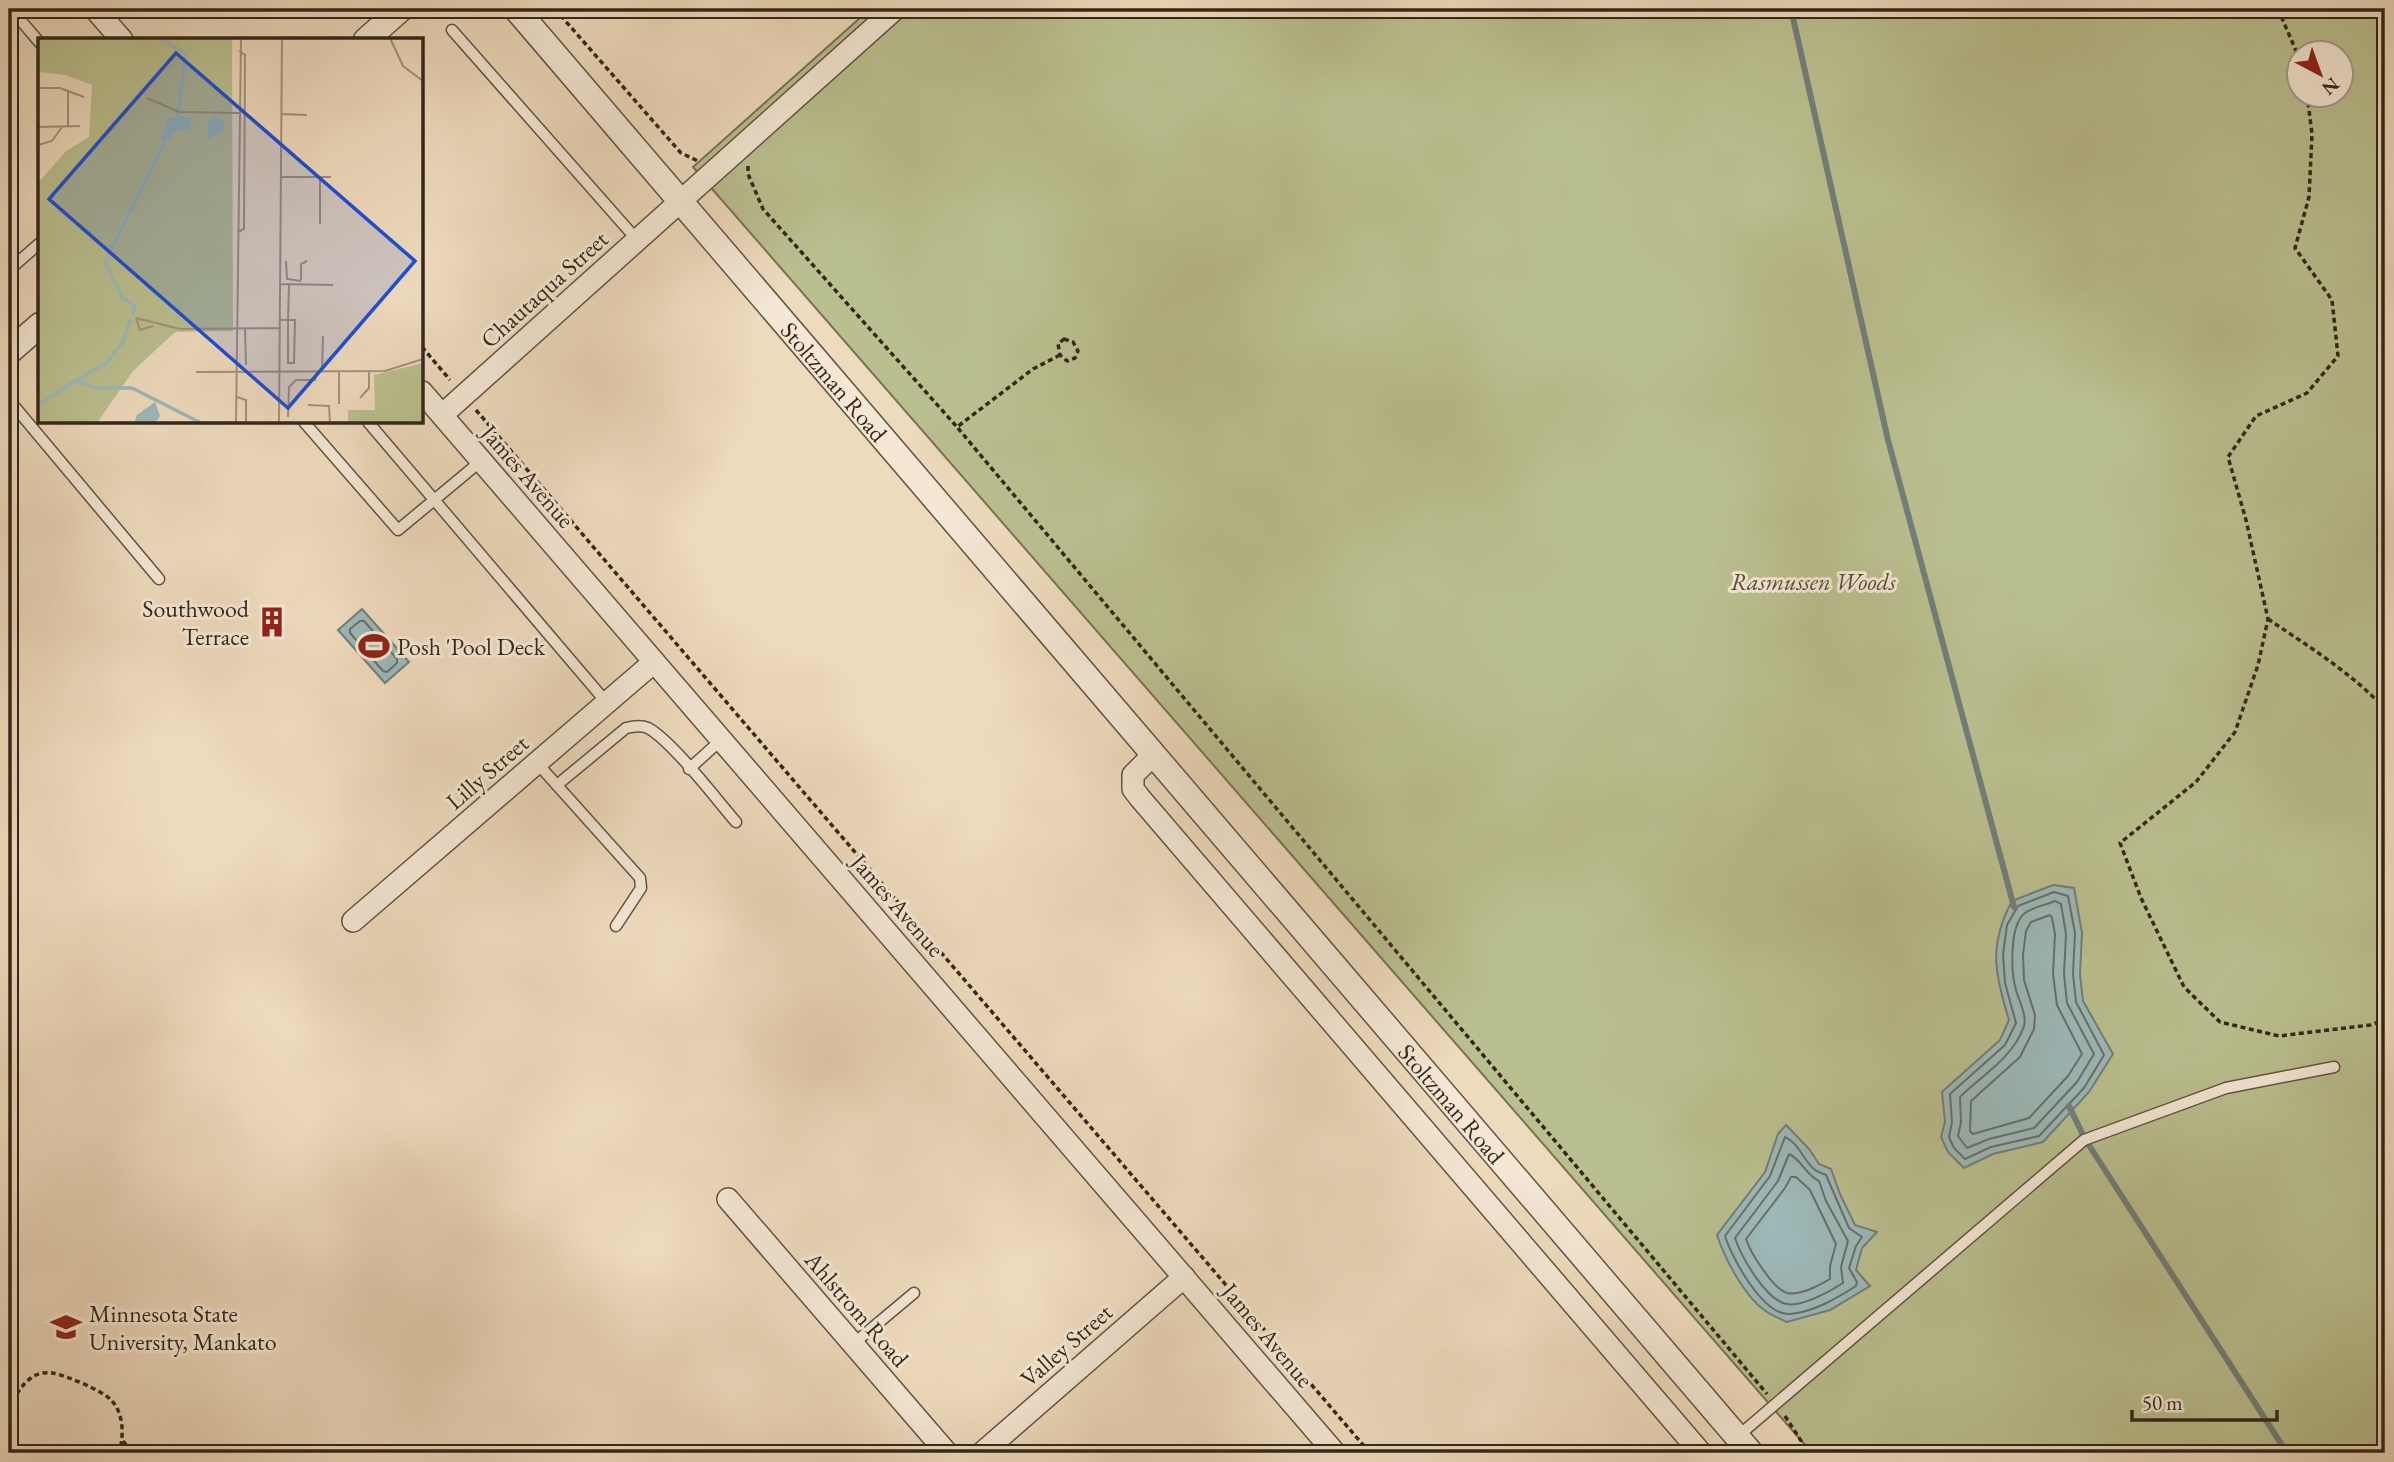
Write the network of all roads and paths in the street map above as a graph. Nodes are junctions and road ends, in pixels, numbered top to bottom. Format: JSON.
{"nodes":[{"id":1,"x":11,"y":9,"type":"edge"},
{"id":2,"x":95,"y":9,"type":"edge"},
{"id":3,"x":401,"y":9,"type":"edge"},
{"id":4,"x":516,"y":9,"type":"edge"},
{"id":5,"x":555,"y":9,"type":"edge"},
{"id":6,"x":895,"y":9,"type":"edge"},
{"id":7,"x":2278,"y":9,"type":"edge"},
{"id":8,"x":452,"y":30,"type":"dead end"},
{"id":9,"x":120,"y":38,"type":"edge"},
{"id":10,"x":368,"y":38,"type":"edge"},
{"id":11,"x":2291,"y":38,"type":"edge"},
{"id":12,"x":38,"y":41,"type":"edge"},
{"id":13,"x":2309,"y":108,"type":"edge"},
{"id":14,"x":751,"y":139,"type":"junction"},
{"id":15,"x":705,"y":165,"type":"dead end"},
{"id":16,"x":680,"y":202,"type":"junction"},
{"id":17,"x":638,"y":241,"type":"junction"},
{"id":18,"x":38,"y":245,"type":"edge"},
{"id":19,"x":9,"y":270,"type":"edge"},
{"id":20,"x":38,"y":326,"type":"edge"},
{"id":21,"x":10,"y":347,"type":"edge"},
{"id":22,"x":424,"y":349,"type":"edge"},
{"id":23,"x":1060,"y":355,"type":"junction"},
{"id":24,"x":424,"y":394,"type":"edge"},
{"id":25,"x":464,"y":396,"type":"junction"},
{"id":26,"x":9,"y":400,"type":"edge"},
{"id":27,"x":442,"y":415,"type":"junction"},
{"id":28,"x":306,"y":424,"type":"edge"},
{"id":29,"x":370,"y":424,"type":"edge"},
{"id":30,"x":957,"y":427,"type":"junction"},
{"id":31,"x":481,"y":461,"type":"junction"},
{"id":32,"x":435,"y":500,"type":"junction"},
{"id":33,"x":159,"y":579,"type":"dead end"},
{"id":34,"x":2269,"y":619,"type":"junction"},
{"id":35,"x":654,"y":662,"type":"junction"},
{"id":36,"x":607,"y":703,"type":"junction"},
{"id":37,"x":2385,"y":709,"type":"edge"},
{"id":38,"x":722,"y":740,"type":"junction"},
{"id":39,"x":1154,"y":754,"type":"junction"},
{"id":40,"x":537,"y":763,"type":"junction"},
{"id":41,"x":690,"y":769,"type":"junction"},
{"id":42,"x":557,"y":785,"type":"junction"},
{"id":43,"x":736,"y":822,"type":"dead end"},
{"id":44,"x":353,"y":921,"type":"dead end"},
{"id":45,"x":616,"y":926,"type":"dead end"},
{"id":46,"x":2385,"y":1020,"type":"edge"},
{"id":47,"x":2334,"y":1067,"type":"dead end"},
{"id":48,"x":728,"y":1199,"type":"dead end"},
{"id":49,"x":1184,"y":1277,"type":"junction"},
{"id":50,"x":914,"y":1293,"type":"dead end"},
{"id":51,"x":853,"y":1344,"type":"junction"},
{"id":52,"x":1775,"y":1404,"type":"junction"},
{"id":53,"x":9,"y":1409,"type":"edge"},
{"id":54,"x":123,"y":1441,"type":"junction"},
{"id":55,"x":1744,"y":1445,"type":"edge"},
{"id":56,"x":119,"y":1453,"type":"edge"},
{"id":57,"x":135,"y":1453,"type":"edge"},
{"id":58,"x":947,"y":1453,"type":"edge"},
{"id":59,"x":982,"y":1453,"type":"edge"},
{"id":60,"x":1335,"y":1453,"type":"edge"},
{"id":61,"x":1370,"y":1453,"type":"edge"},
{"id":62,"x":1701,"y":1453,"type":"edge"},
{"id":63,"x":1809,"y":1453,"type":"edge"}],
"edges":[{"from":1,"to":12,"type":"lane"},
{"from":2,"to":9,"type":"street"},
{"from":3,"to":10,"type":"street"},
{"from":4,"to":16,"type":"street","name":"Stoltzman Road"},
{"from":5,"to":15,"type":"path"},
{"from":6,"to":14,"type":"street","name":"Chautaqua Street"},
{"from":7,"to":11,"type":"path"},
{"from":8,"to":17,"type":"lane"},
{"from":13,"to":34,"type":"path"},
{"from":14,"to":16,"type":"street","name":"Chautaqua Street"},
{"from":14,"to":30,"type":"path"},
{"from":16,"to":17,"type":"street","name":"Chautaqua Street"},
{"from":16,"to":39,"type":"street","name":"Stoltzman Road"},
{"from":17,"to":25,"type":"street","name":"Chautaqua Street"},
{"from":18,"to":19,"type":"lane"},
{"from":20,"to":21,"type":"street"},
{"from":22,"to":25,"type":"path"},
{"from":23,"to":23,"type":"path"},
{"from":23,"to":30,"type":"path"},
{"from":24,"to":27,"type":"street","name":"James Avenue"},
{"from":25,"to":27,"type":"street","name":"Chautaqua Street"},
{"from":25,"to":61,"type":"path"},
{"from":26,"to":33,"type":"lane"},
{"from":27,"to":31,"type":"street","name":"James Avenue"},
{"from":28,"to":32,"type":"lane"},
{"from":29,"to":32,"type":"lane"},
{"from":30,"to":52,"type":"path"},
{"from":31,"to":32,"type":"lane"},
{"from":31,"to":35,"type":"street","name":"James Avenue"},
{"from":32,"to":36,"type":"lane"},
{"from":34,"to":37,"type":"path"},
{"from":34,"to":46,"type":"path"},
{"from":35,"to":36,"type":"street","name":"Lilly Street"},
{"from":35,"to":38,"type":"street","name":"James Avenue"},
{"from":36,"to":40,"type":"street","name":"Lilly Street"},
{"from":38,"to":41,"type":"lane"},
{"from":38,"to":49,"type":"street","name":"James Avenue"},
{"from":39,"to":55,"type":"street","name":"Stoltzman Road"},
{"from":39,"to":62,"type":"street","name":"Stoltzman Road"},
{"from":40,"to":42,"type":"lane"},
{"from":40,"to":44,"type":"street","name":"Lilly Street"},
{"from":41,"to":42,"type":"lane"},
{"from":41,"to":43,"type":"lane"},
{"from":42,"to":45,"type":"lane"},
{"from":47,"to":52,"type":"lane"},
{"from":48,"to":51,"type":"street","name":"Ahlstrom Road"},
{"from":49,"to":59,"type":"street","name":"Valley Street"},
{"from":49,"to":60,"type":"street","name":"James Avenue"},
{"from":50,"to":51,"type":"lane"},
{"from":51,"to":58,"type":"street","name":"Ahlstrom Road"},
{"from":52,"to":55,"type":"lane"},
{"from":52,"to":63,"type":"path"},
{"from":53,"to":54,"type":"path"},
{"from":54,"to":56,"type":"path"},
{"from":54,"to":57,"type":"path"}]}
